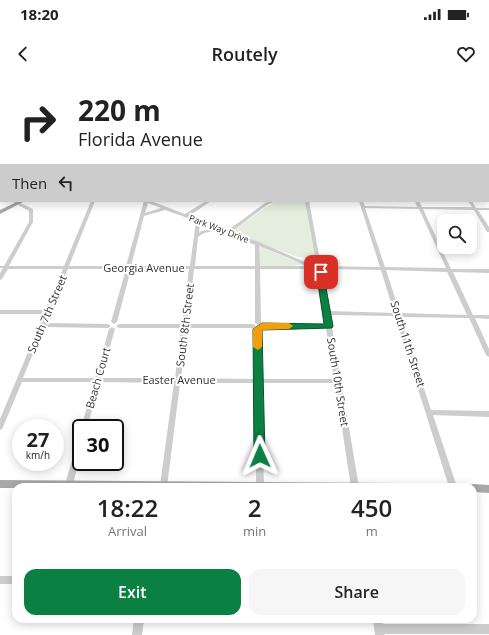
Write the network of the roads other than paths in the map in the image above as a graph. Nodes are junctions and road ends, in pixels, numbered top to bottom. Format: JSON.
{"nodes":[{"id":1,"x":17,"y":202,"type":"edge"},
{"id":2,"x":93,"y":202,"type":"edge"},
{"id":3,"x":147,"y":202,"type":"edge"},
{"id":4,"x":150,"y":202,"type":"edge"},
{"id":5,"x":207,"y":202,"type":"edge"},
{"id":6,"x":271,"y":202,"type":"edge"},
{"id":7,"x":307,"y":202,"type":"edge"},
{"id":8,"x":417,"y":202,"type":"edge"},
{"id":9,"x":471,"y":202,"type":"edge"},
{"id":10,"x":362,"y":204,"type":"edge"},
{"id":11,"x":0,"y":208,"type":"edge"},
{"id":12,"x":166,"y":208,"type":"junction"},
{"id":13,"x":420,"y":208,"type":"junction"},
{"id":14,"x":475,"y":209,"type":"junction"},
{"id":15,"x":489,"y":209,"type":"edge"},
{"id":16,"x":0,"y":212,"type":"edge"},
{"id":17,"x":142,"y":215,"type":"junction"},
{"id":18,"x":185,"y":216,"type":"junction"},
{"id":19,"x":198,"y":221,"type":"junction"},
{"id":20,"x":220,"y":229,"type":"junction"},
{"id":21,"x":489,"y":231,"type":"edge"},
{"id":22,"x":228,"y":232,"type":"junction"},
{"id":23,"x":196,"y":236,"type":"junction"},
{"id":24,"x":257,"y":243,"type":"junction"},
{"id":25,"x":317,"y":253,"type":"junction"},
{"id":26,"x":309,"y":264,"type":"junction"},
{"id":27,"x":319,"y":265,"type":"junction"},
{"id":28,"x":3,"y":267,"type":"edge"},
{"id":29,"x":66,"y":267,"type":"junction"},
{"id":30,"x":129,"y":268,"type":"junction"},
{"id":31,"x":192,"y":268,"type":"junction"},
{"id":32,"x":256,"y":268,"type":"junction"},
{"id":33,"x":384,"y":269,"type":"junction"},
{"id":34,"x":450,"y":270,"type":"junction"},
{"id":35,"x":489,"y":271,"type":"edge"},
{"id":36,"x":321,"y":277,"type":"junction"},
{"id":37,"x":0,"y":278,"type":"edge"},
{"id":38,"x":0,"y":312,"type":"edge"},
{"id":39,"x":47,"y":312,"type":"junction"},
{"id":40,"x":326,"y":312,"type":"junction"},
{"id":41,"x":398,"y":314,"type":"junction"},
{"id":42,"x":471,"y":316,"type":"junction"},
{"id":43,"x":489,"y":317,"type":"edge"},
{"id":44,"x":42,"y":325,"type":"junction"},
{"id":45,"x":113,"y":325,"type":"junction"},
{"id":46,"x":185,"y":326,"type":"junction"},
{"id":47,"x":258,"y":326,"type":"junction"},
{"id":48,"x":329,"y":326,"type":"junction"},
{"id":49,"x":489,"y":355,"type":"edge"},
{"id":50,"x":20,"y":380,"type":"junction"},
{"id":51,"x":98,"y":380,"type":"junction"},
{"id":52,"x":178,"y":380,"type":"junction"},
{"id":53,"x":258,"y":381,"type":"junction"},
{"id":54,"x":338,"y":381,"type":"junction"},
{"id":55,"x":430,"y":412,"type":"junction"},
{"id":56,"x":489,"y":414,"type":"edge"},
{"id":57,"x":87,"y":419,"type":"edge"},
{"id":58,"x":0,"y":428,"type":"edge"},
{"id":59,"x":73,"y":471,"type":"edge"},
{"id":60,"x":69,"y":483,"type":"edge"},
{"id":61,"x":164,"y":483,"type":"edge"},
{"id":62,"x":260,"y":483,"type":"edge"},
{"id":63,"x":354,"y":483,"type":"edge"},
{"id":64,"x":452,"y":483,"type":"edge"},
{"id":65,"x":0,"y":484,"type":"edge"},
{"id":66,"x":12,"y":484,"type":"edge"},
{"id":67,"x":477,"y":488,"type":"edge"},
{"id":68,"x":489,"y":489,"type":"edge"},
{"id":69,"x":0,"y":580,"type":"edge"},
{"id":70,"x":12,"y":580,"type":"edge"},
{"id":71,"x":138,"y":623,"type":"edge"},
{"id":72,"x":379,"y":628,"type":"edge"},
{"id":73,"x":489,"y":630,"type":"edge"},
{"id":74,"x":137,"y":635,"type":"edge"}],
"edges":[{"from":1,"to":11,"type":"main road"},
{"from":1,"to":16,"type":"main road"},
{"from":1,"to":28,"type":"street"},
{"from":2,"to":29,"type":"street","name":"South 7th Street"},
{"from":3,"to":17,"type":"street","name":"Beach Court"},
{"from":4,"to":12,"type":"street","name":"Park Way Drive"},
{"from":5,"to":18,"type":"street"},
{"from":6,"to":22,"type":"street"},
{"from":7,"to":25,"type":"street","name":"South 10th Street"},
{"from":8,"to":13,"type":"street"},
{"from":9,"to":14,"type":"street"},
{"from":10,"to":13,"type":"street"},
{"from":10,"to":33,"type":"street","name":"South 11th Street"},
{"from":12,"to":17,"type":"street"},
{"from":12,"to":18,"type":"street","name":"Park Way Drive"},
{"from":13,"to":14,"type":"street"},
{"from":13,"to":34,"type":"street"},
{"from":14,"to":15,"type":"street"},
{"from":14,"to":21,"type":"street"},
{"from":17,"to":30,"type":"street","name":"Beach Court"},
{"from":18,"to":19,"type":"street","name":"Park Way Drive"},
{"from":19,"to":20,"type":"street","name":"Park Way Drive"},
{"from":19,"to":23,"type":"street","name":"South 8th Street"},
{"from":20,"to":22,"type":"street","name":"Park Way Drive"},
{"from":20,"to":23,"type":"street"},
{"from":22,"to":24,"type":"street","name":"Park Way Drive"},
{"from":23,"to":31,"type":"street","name":"South 8th Street"},
{"from":24,"to":26,"type":"street","name":"Park Way Drive"},
{"from":24,"to":32,"type":"street"},
{"from":25,"to":26,"type":"street"},
{"from":25,"to":27,"type":"street","name":"South 10th Street"},
{"from":26,"to":27,"type":"street"},
{"from":26,"to":27,"type":"street"},
{"from":26,"to":32,"type":"street","name":"Georgia Avenue"},
{"from":26,"to":36,"type":"street"},
{"from":27,"to":33,"type":"street"},
{"from":27,"to":36,"type":"street","name":"South 10th Street"},
{"from":28,"to":29,"type":"street","name":"Georgia Avenue"},
{"from":28,"to":37,"type":"street"},
{"from":29,"to":30,"type":"street","name":"Georgia Avenue"},
{"from":29,"to":39,"type":"street","name":"South 7th Street"},
{"from":30,"to":31,"type":"street","name":"Georgia Avenue"},
{"from":30,"to":45,"type":"street","name":"Beach Court"},
{"from":31,"to":32,"type":"street","name":"Georgia Avenue"},
{"from":31,"to":46,"type":"street","name":"South 8th Street"},
{"from":32,"to":47,"type":"street"},
{"from":33,"to":34,"type":"street"},
{"from":33,"to":41,"type":"street","name":"South 11th Street"},
{"from":34,"to":35,"type":"street"},
{"from":34,"to":42,"type":"street"},
{"from":36,"to":40,"type":"street","name":"South 10th Street"},
{"from":38,"to":39,"type":"street"},
{"from":39,"to":44,"type":"street","name":"South 7th Street"},
{"from":40,"to":41,"type":"street"},
{"from":40,"to":48,"type":"street","name":"South 10th Street"},
{"from":41,"to":42,"type":"street"},
{"from":41,"to":55,"type":"street","name":"South 11th Street"},
{"from":42,"to":43,"type":"street"},
{"from":42,"to":49,"type":"street"},
{"from":44,"to":45,"type":"street"},
{"from":44,"to":50,"type":"street","name":"South 7th Street"},
{"from":45,"to":46,"type":"street"},
{"from":45,"to":51,"type":"street","name":"Beach Court"},
{"from":46,"to":47,"type":"street"},
{"from":46,"to":52,"type":"street","name":"South 8th Street"},
{"from":47,"to":48,"type":"street"},
{"from":47,"to":53,"type":"street"},
{"from":48,"to":54,"type":"street","name":"South 10th Street"},
{"from":50,"to":51,"type":"street","name":"Easter Avenue"},
{"from":50,"to":58,"type":"street","name":"South 7th Street"},
{"from":51,"to":52,"type":"street","name":"Easter Avenue"},
{"from":51,"to":57,"type":"street","name":"Beach Court"},
{"from":52,"to":53,"type":"street","name":"Easter Avenue"},
{"from":52,"to":61,"type":"street","name":"South 8th Street"},
{"from":53,"to":54,"type":"street","name":"Easter Avenue"},
{"from":53,"to":62,"type":"street"},
{"from":54,"to":63,"type":"street","name":"South 10th Street"},
{"from":55,"to":56,"type":"street"},
{"from":55,"to":64,"type":"street","name":"South 11th Street"},
{"from":59,"to":60,"type":"street"},
{"from":65,"to":66,"type":"main road"},
{"from":67,"to":68,"type":"main road"},
{"from":69,"to":70,"type":"street"},
{"from":71,"to":74,"type":"street"},
{"from":72,"to":73,"type":"street"}]}
